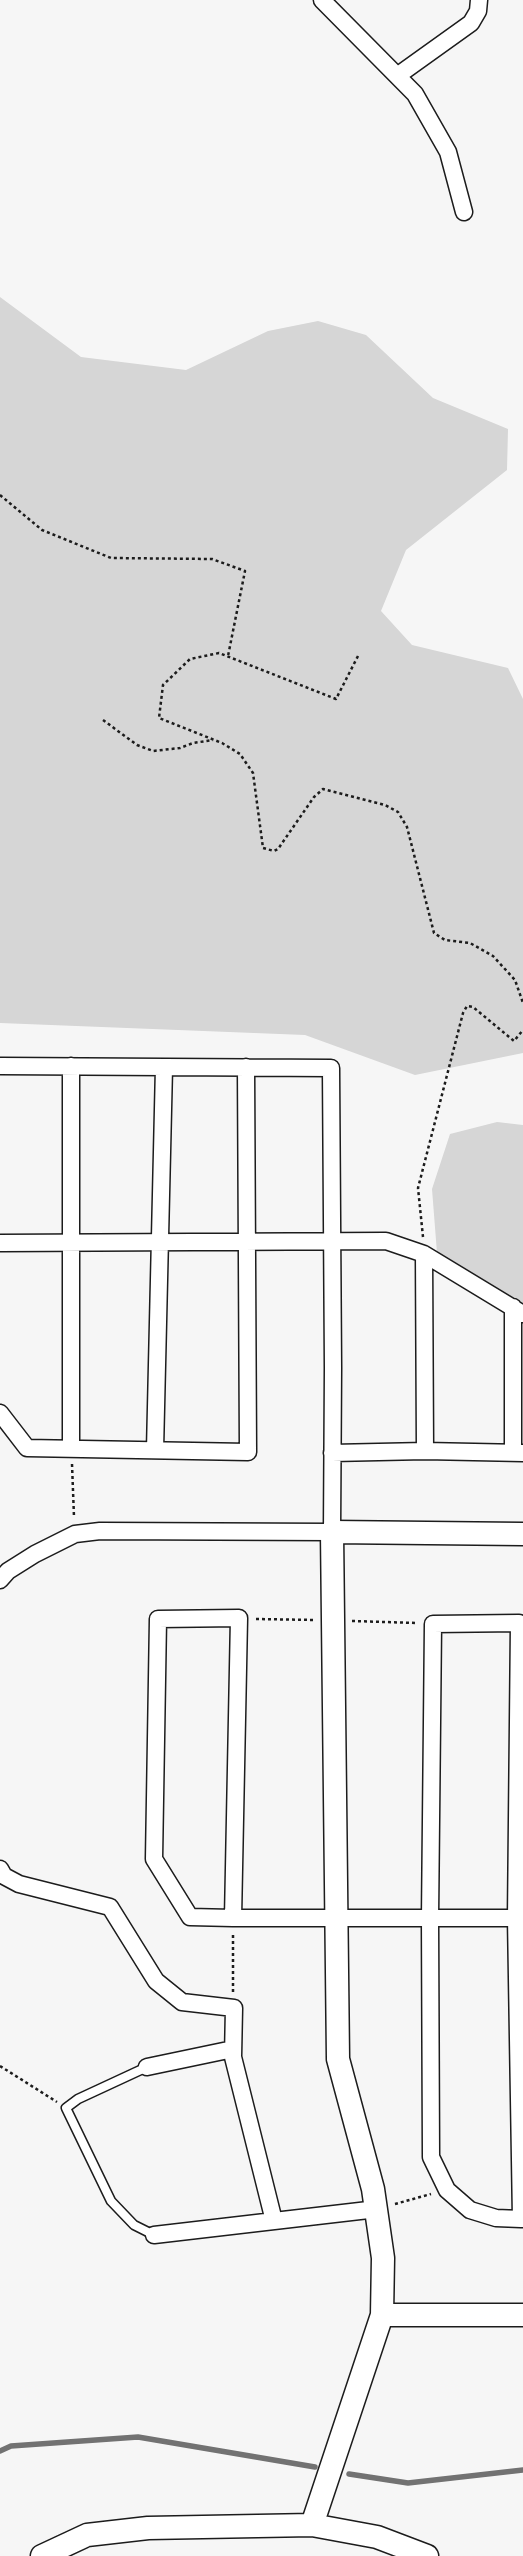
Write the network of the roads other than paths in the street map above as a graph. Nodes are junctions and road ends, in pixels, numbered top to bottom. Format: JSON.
{"nodes":[{"id":1,"x":322,"y":0,"type":"edge"},
{"id":2,"x":480,"y":0,"type":"edge"},
{"id":3,"x":397,"y":76,"type":"junction"},
{"id":4,"x":464,"y":212,"type":"dead end"},
{"id":5,"x":0,"y":1066,"type":"edge"},
{"id":6,"x":71,"y":1066,"type":"junction"},
{"id":7,"x":246,"y":1066,"type":"junction"},
{"id":8,"x":164,"y":1067,"type":"junction"},
{"id":9,"x":333,"y":1241,"type":"junction"},
{"id":10,"x":246,"y":1242,"type":"junction"},
{"id":11,"x":0,"y":1243,"type":"edge"},
{"id":12,"x":72,"y":1243,"type":"junction"},
{"id":13,"x":161,"y":1244,"type":"junction"},
{"id":14,"x":424,"y":1254,"type":"junction"},
{"id":15,"x":518,"y":1310,"type":"edge"},
{"id":16,"x":0,"y":1413,"type":"edge"},
{"id":17,"x":71,"y":1449,"type":"junction"},
{"id":18,"x":155,"y":1450,"type":"junction"},
{"id":19,"x":425,"y":1451,"type":"junction"},
{"id":20,"x":332,"y":1453,"type":"junction"},
{"id":21,"x":518,"y":1453,"type":"edge"},
{"id":22,"x":332,"y":1532,"type":"junction"},
{"id":23,"x":523,"y":1534,"type":"edge"},
{"id":24,"x":0,"y":1580,"type":"edge"},
{"id":25,"x":0,"y":1869,"type":"edge"},
{"id":26,"x":233,"y":1918,"type":"junction"},
{"id":27,"x":335,"y":1918,"type":"junction"},
{"id":28,"x":430,"y":1918,"type":"junction"},
{"id":29,"x":520,"y":1918,"type":"edge"},
{"id":30,"x":233,"y":2049,"type":"junction"},
{"id":31,"x":147,"y":2067,"type":"joint"},
{"id":32,"x":376,"y":2209,"type":"junction"},
{"id":33,"x":522,"y":2219,"type":"edge"},
{"id":34,"x":274,"y":2221,"type":"junction"},
{"id":35,"x":154,"y":2235,"type":"joint"},
{"id":36,"x":382,"y":2315,"type":"junction"},
{"id":37,"x":523,"y":2315,"type":"edge"},
{"id":38,"x":312,"y":2525,"type":"junction"},
{"id":39,"x":42,"y":2556,"type":"edge"},
{"id":40,"x":427,"y":2556,"type":"edge"}],
"edges":[{"from":1,"to":3,"type":"street"},
{"from":2,"to":3,"type":"street"},
{"from":3,"to":4,"type":"street"},
{"from":5,"to":6,"type":"street"},
{"from":6,"to":8,"type":"street"},
{"from":6,"to":12,"type":"street"},
{"from":7,"to":8,"type":"street"},
{"from":7,"to":9,"type":"street"},
{"from":7,"to":10,"type":"street"},
{"from":8,"to":13,"type":"street"},
{"from":9,"to":10,"type":"street"},
{"from":9,"to":14,"type":"street"},
{"from":9,"to":20,"type":"street"},
{"from":10,"to":13,"type":"street"},
{"from":10,"to":18,"type":"street"},
{"from":11,"to":12,"type":"street"},
{"from":12,"to":13,"type":"street"},
{"from":12,"to":17,"type":"street"},
{"from":13,"to":18,"type":"street"},
{"from":14,"to":15,"type":"street"},
{"from":14,"to":19,"type":"street"},
{"from":15,"to":21,"type":"street"},
{"from":16,"to":17,"type":"street"},
{"from":17,"to":18,"type":"street"},
{"from":19,"to":20,"type":"street"},
{"from":19,"to":21,"type":"street"},
{"from":20,"to":22,"type":"street"},
{"from":22,"to":23,"type":"street"},
{"from":22,"to":24,"type":"street"},
{"from":22,"to":27,"type":"street"},
{"from":25,"to":30,"type":"street"},
{"from":26,"to":26,"type":"street"},
{"from":26,"to":27,"type":"street"},
{"from":27,"to":28,"type":"street"},
{"from":27,"to":32,"type":"street"},
{"from":28,"to":29,"type":"street"},
{"from":28,"to":29,"type":"street"},
{"from":28,"to":33,"type":"street"},
{"from":29,"to":33,"type":"street"},
{"from":30,"to":31,"type":"street"},
{"from":30,"to":34,"type":"street"},
{"from":31,"to":35,"type":"lane"},
{"from":32,"to":34,"type":"street"},
{"from":32,"to":36,"type":"street"},
{"from":34,"to":35,"type":"street"},
{"from":36,"to":37,"type":"street"},
{"from":36,"to":38,"type":"street"},
{"from":38,"to":39,"type":"street"},
{"from":38,"to":40,"type":"street"}]}
